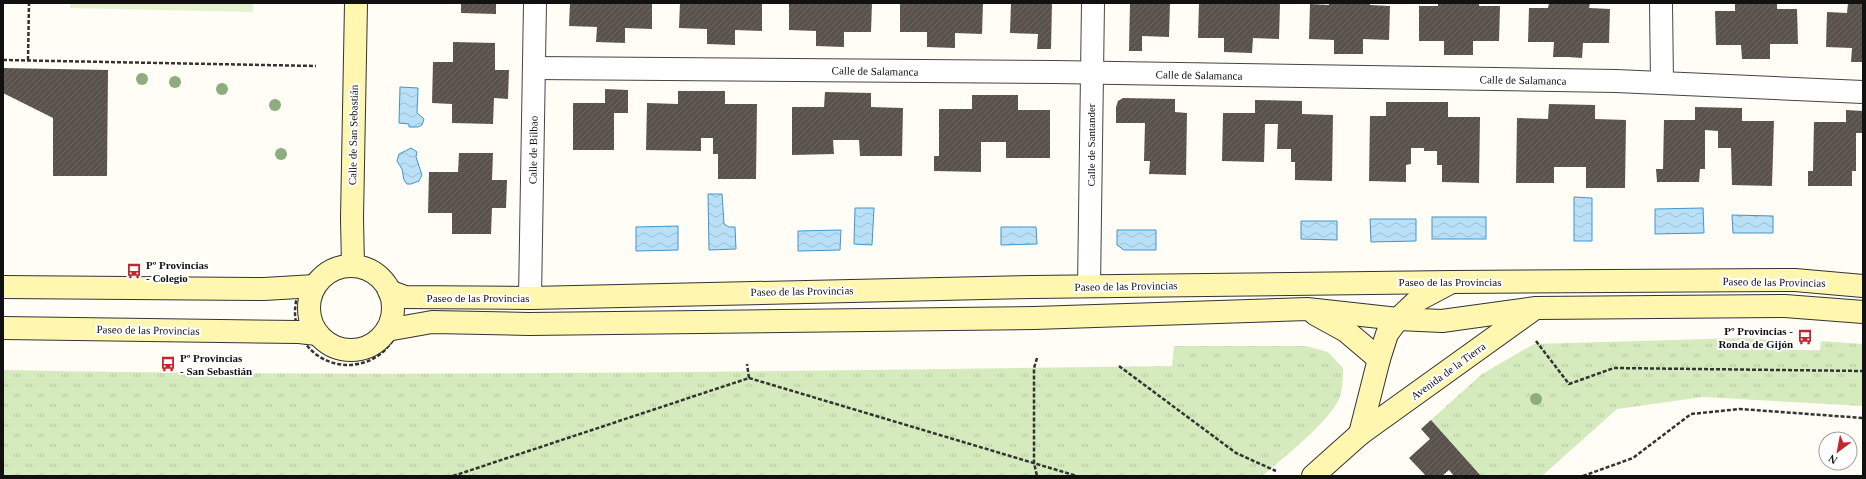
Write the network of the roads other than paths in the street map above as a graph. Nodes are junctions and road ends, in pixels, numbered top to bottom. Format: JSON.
{"nodes":[{"id":1,"x":356,"y":3,"type":"edge"},
{"id":2,"x":535,"y":3,"type":"edge"},
{"id":3,"x":1093,"y":3,"type":"edge"},
{"id":4,"x":1661,"y":3,"type":"edge"},
{"id":5,"x":534,"y":68,"type":"junction"},
{"id":6,"x":1091,"y":73,"type":"junction"},
{"id":7,"x":1662,"y":83,"type":"junction"},
{"id":8,"x":1863,"y":92,"type":"edge"},
{"id":9,"x":353,"y":263,"type":"junction"},
{"id":10,"x":1452,"y":282,"type":"junction"},
{"id":11,"x":1089,"y":286,"type":"junction"},
{"id":12,"x":1863,"y":286,"type":"edge"},
{"id":13,"x":308,"y":287,"type":"junction"},
{"id":14,"x":3,"y":288,"type":"edge"},
{"id":15,"x":394,"y":293,"type":"junction"},
{"id":16,"x":530,"y":298,"type":"junction"},
{"id":17,"x":1536,"y":308,"type":"junction"},
{"id":18,"x":1307,"y":309,"type":"junction"},
{"id":19,"x":1863,"y":312,"type":"edge"},
{"id":20,"x":1393,"y":327,"type":"junction"},
{"id":21,"x":3,"y":328,"type":"edge"},
{"id":22,"x":393,"y":329,"type":"junction"},
{"id":23,"x":308,"y":333,"type":"junction"},
{"id":24,"x":1379,"y":359,"type":"junction"},
{"id":25,"x":1360,"y":434,"type":"junction"},
{"id":26,"x":1312,"y":476,"type":"edge"}],
"edges":[{"from":1,"to":9,"type":"street","name":"Calle de San Sebastián"},
{"from":2,"to":5,"type":"street","name":"Calle de Bilbao"},
{"from":3,"to":6,"type":"street","name":"Calle de Santander"},
{"from":4,"to":7,"type":"street"},
{"from":5,"to":6,"type":"street","name":"Calle de Salamanca"},
{"from":5,"to":16,"type":"street","name":"Calle de Bilbao"},
{"from":6,"to":7,"type":"street","name":"Calle de Salamanca"},
{"from":6,"to":11,"type":"street","name":"Calle de Santander"},
{"from":7,"to":8,"type":"street","name":"Calle de Salamanca"},
{"from":9,"to":13,"type":"street"},
{"from":9,"to":15,"type":"street"},
{"from":10,"to":11,"type":"street","name":"Paseo de las Provincias"},
{"from":10,"to":12,"type":"street","name":"Paseo de las Provincias"},
{"from":10,"to":20,"type":"street"},
{"from":11,"to":16,"type":"street","name":"Paseo de las Provincias"},
{"from":13,"to":14,"type":"street"},
{"from":13,"to":23,"type":"street"},
{"from":15,"to":16,"type":"street","name":"Paseo de las Provincias"},
{"from":15,"to":22,"type":"street"},
{"from":17,"to":19,"type":"street"},
{"from":17,"to":20,"type":"street"},
{"from":17,"to":25,"type":"street","name":"Avenida de la Tierra"},
{"from":18,"to":20,"type":"street"},
{"from":18,"to":22,"type":"street"},
{"from":18,"to":24,"type":"street"},
{"from":20,"to":24,"type":"street"},
{"from":21,"to":23,"type":"street","name":"Paseo de las Provincias"},
{"from":22,"to":23,"type":"street"},
{"from":24,"to":25,"type":"street"},
{"from":25,"to":26,"type":"street","name":"Avenida de la Tierra"}]}
